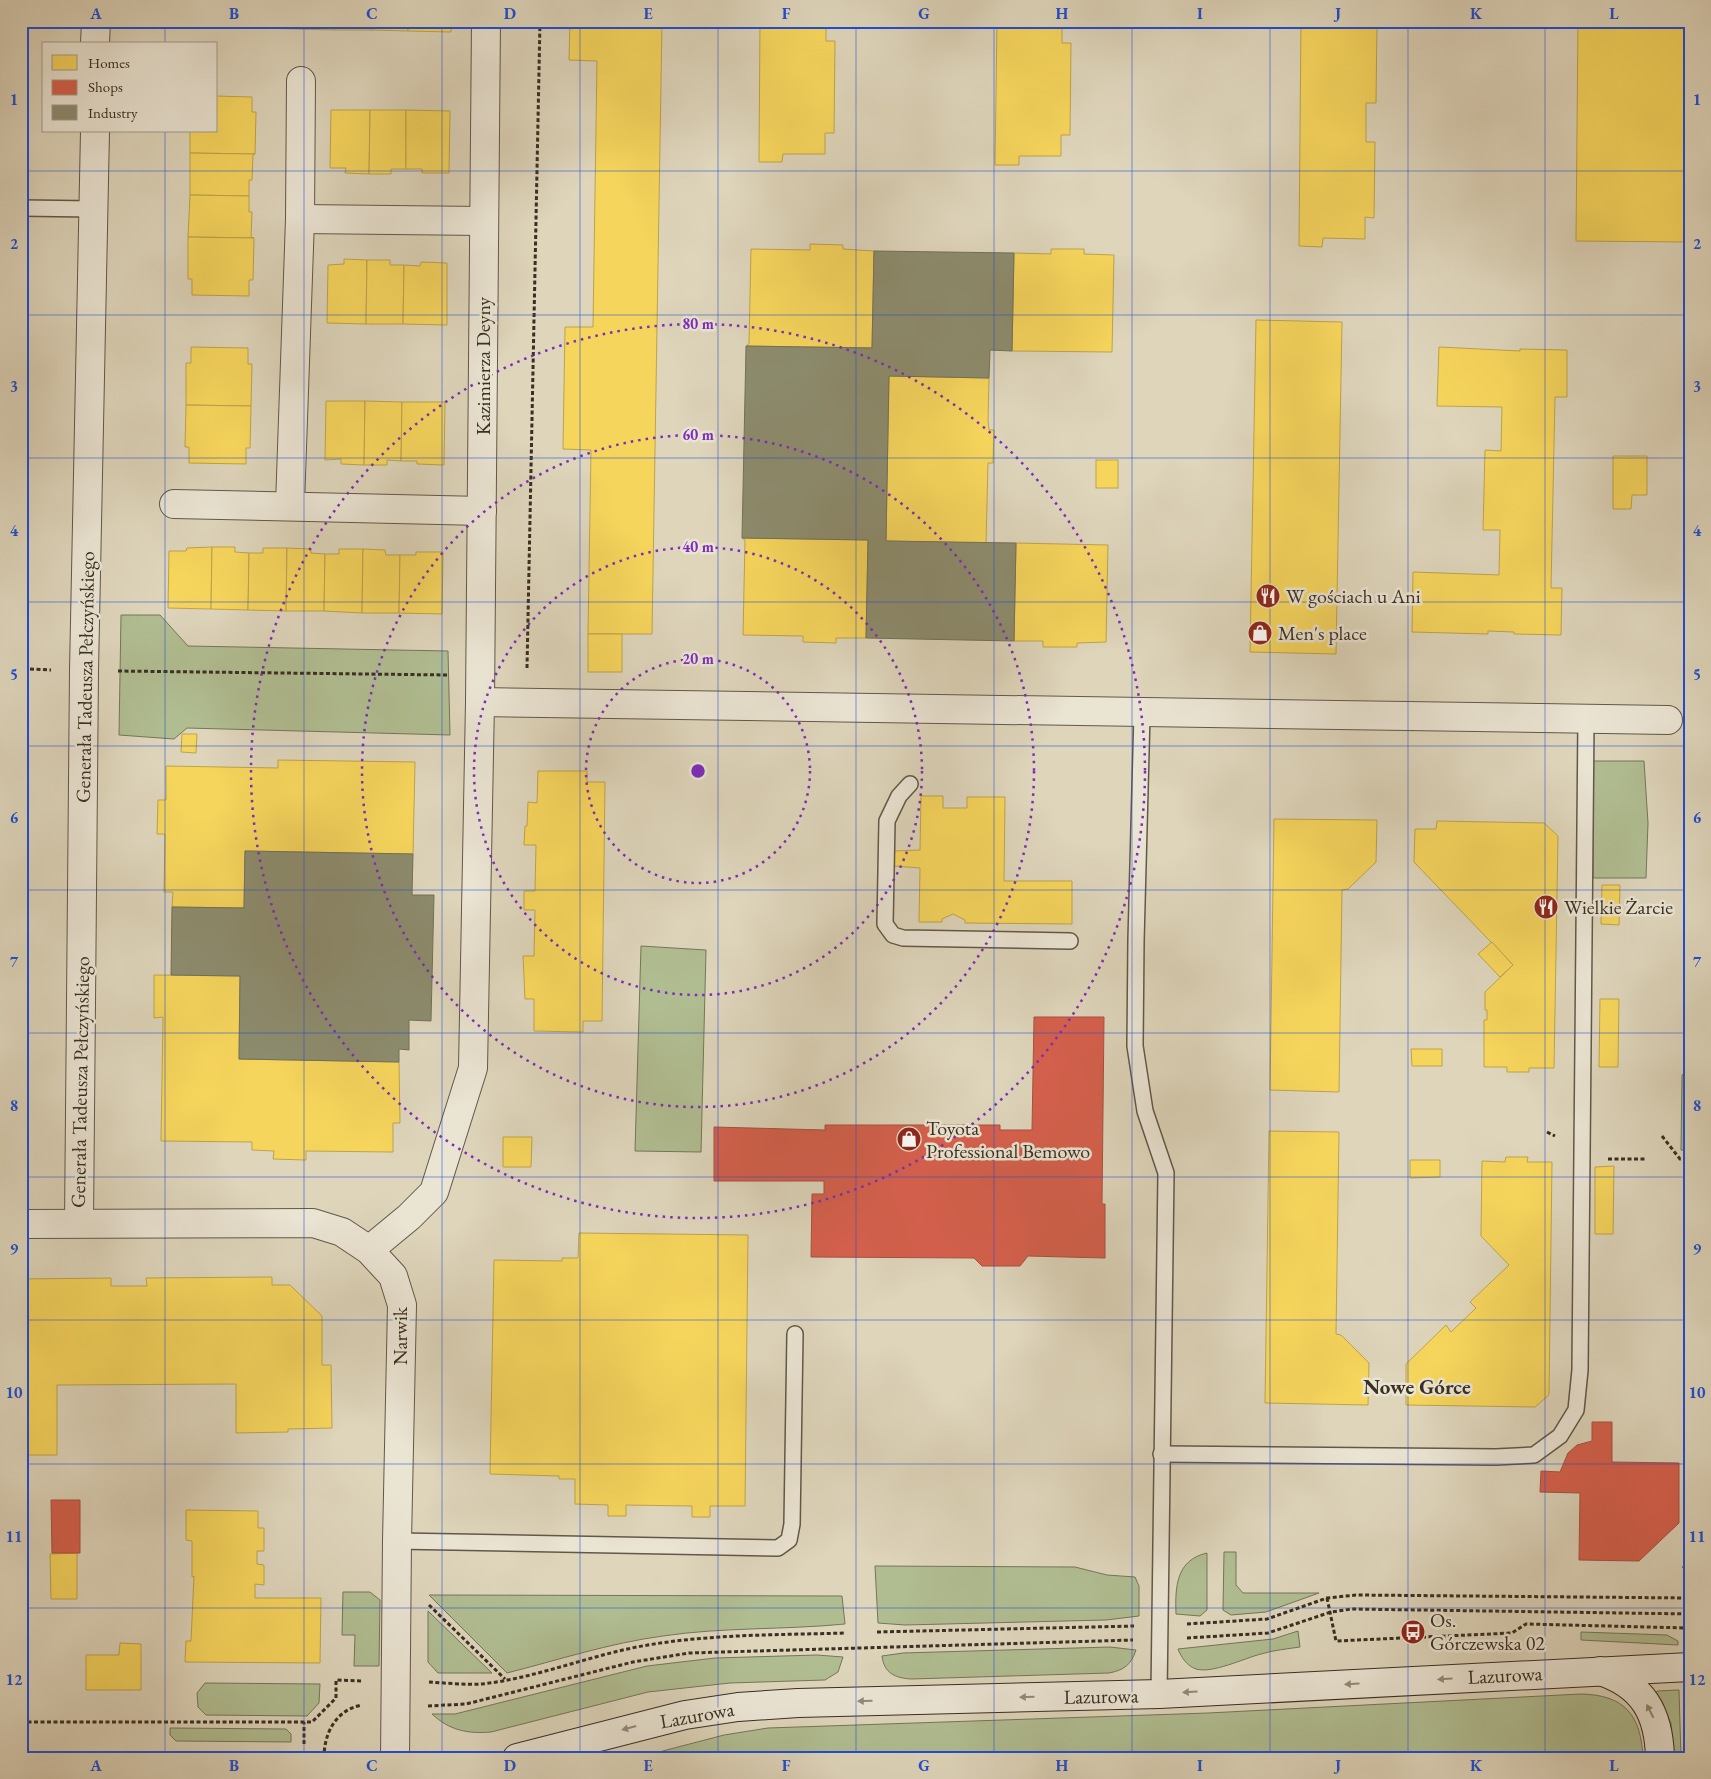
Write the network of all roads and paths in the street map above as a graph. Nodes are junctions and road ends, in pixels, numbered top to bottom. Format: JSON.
{"nodes":[{"id":1,"x":96,"y":21,"type":"edge"},
{"id":2,"x":486,"y":21,"type":"edge"},
{"id":3,"x":540,"y":21,"type":"edge"},
{"id":4,"x":95,"y":42,"type":"edge"},
{"id":5,"x":301,"y":81,"type":"dead end"},
{"id":6,"x":95,"y":132,"type":"edge"},
{"id":7,"x":21,"y":208,"type":"edge"},
{"id":8,"x":94,"y":208,"type":"junction"},
{"id":9,"x":300,"y":219,"type":"junction"},
{"id":10,"x":484,"y":221,"type":"junction"},
{"id":11,"x":174,"y":504,"type":"dead end"},
{"id":12,"x":290,"y":505,"type":"junction"},
{"id":13,"x":482,"y":511,"type":"junction"},
{"id":14,"x":528,"y":654,"type":"dead end"},
{"id":15,"x":30,"y":669,"type":"dead end"},
{"id":16,"x":59,"y":670,"type":"dead end"},
{"id":17,"x":112,"y":671,"type":"dead end"},
{"id":18,"x":448,"y":675,"type":"dead end"},
{"id":19,"x":480,"y":702,"type":"junction"},
{"id":20,"x":1142,"y":714,"type":"junction"},
{"id":21,"x":1586,"y":720,"type":"junction"},
{"id":22,"x":1668,"y":720,"type":"dead end"},
{"id":23,"x":21,"y":772,"type":"edge"},
{"id":24,"x":28,"y":773,"type":"dead end"},
{"id":25,"x":910,"y":784,"type":"dead end"},
{"id":26,"x":1070,"y":941,"type":"dead end"},
{"id":27,"x":1662,"y":1136,"type":"dead end"},
{"id":28,"x":1607,"y":1159,"type":"dead end"},
{"id":29,"x":1645,"y":1159,"type":"dead end"},
{"id":30,"x":1690,"y":1159,"type":"edge"},
{"id":31,"x":78,"y":1223,"type":"junction"},
{"id":32,"x":21,"y":1224,"type":"edge"},
{"id":33,"x":368,"y":1250,"type":"junction"},
{"id":34,"x":795,"y":1334,"type":"dead end"},
{"id":35,"x":1161,"y":1454,"type":"junction"},
{"id":36,"x":397,"y":1541,"type":"junction"},
{"id":37,"x":1683,"y":1566,"type":"dead end"},
{"id":38,"x":1690,"y":1572,"type":"edge"},
{"id":39,"x":1327,"y":1598,"type":"junction"},
{"id":40,"x":1690,"y":1598,"type":"edge"},
{"id":41,"x":428,"y":1604,"type":"dead end"},
{"id":42,"x":1331,"y":1612,"type":"junction"},
{"id":43,"x":1690,"y":1614,"type":"edge"},
{"id":44,"x":1183,"y":1624,"type":"dead end"},
{"id":45,"x":1138,"y":1626,"type":"dead end"},
{"id":46,"x":1688,"y":1628,"type":"dead end"},
{"id":47,"x":877,"y":1632,"type":"dead end"},
{"id":48,"x":845,"y":1633,"type":"dead end"},
{"id":49,"x":1185,"y":1639,"type":"dead end"},
{"id":50,"x":1138,"y":1640,"type":"dead end"},
{"id":51,"x":1690,"y":1667,"type":"edge"},
{"id":52,"x":1598,"y":1670,"type":"junction"},
{"id":53,"x":506,"y":1680,"type":"junction"},
{"id":54,"x":369,"y":1681,"type":"dead end"},
{"id":55,"x":420,"y":1682,"type":"dead end"},
{"id":56,"x":1158,"y":1694,"type":"junction"},
{"id":57,"x":367,"y":1705,"type":"dead end"},
{"id":58,"x":423,"y":1706,"type":"dead end"},
{"id":59,"x":21,"y":1722,"type":"edge"},
{"id":60,"x":304,"y":1722,"type":"junction"},
{"id":61,"x":304,"y":1744,"type":"dead end"},
{"id":62,"x":324,"y":1758,"type":"edge"},
{"id":63,"x":395,"y":1758,"type":"edge"},
{"id":64,"x":517,"y":1758,"type":"edge"},
{"id":65,"x":1660,"y":1758,"type":"edge"}],
"edges":[{"from":1,"to":4,"type":"street"},
{"from":2,"to":10,"type":"street","name":"Kazimierza Deyny"},
{"from":3,"to":14,"type":"path"},
{"from":5,"to":9,"type":"street"},
{"from":6,"to":8,"type":"street","name":"Generała Tadeusza Pełczyńskiego"},
{"from":7,"to":8,"type":"lane"},
{"from":8,"to":31,"type":"street","name":"Generała Tadeusza Pełczyńskiego"},
{"from":9,"to":10,"type":"street"},
{"from":9,"to":12,"type":"street"},
{"from":10,"to":13,"type":"street","name":"Kazimierza Deyny"},
{"from":11,"to":12,"type":"street"},
{"from":12,"to":13,"type":"street"},
{"from":13,"to":19,"type":"street","name":"Kazimierza Deyny"},
{"from":15,"to":16,"type":"path"},
{"from":17,"to":18,"type":"path"},
{"from":19,"to":20,"type":"street"},
{"from":19,"to":33,"type":"street","name":"Kazimierza Deyny"},
{"from":20,"to":21,"type":"street"},
{"from":20,"to":35,"type":"lane"},
{"from":21,"to":22,"type":"street"},
{"from":21,"to":35,"type":"lane"},
{"from":23,"to":24,"type":"path"},
{"from":25,"to":26,"type":"lane"},
{"from":27,"to":30,"type":"path"},
{"from":28,"to":29,"type":"path"},
{"from":31,"to":32,"type":"street","name":"Narwik"},
{"from":31,"to":33,"type":"street","name":"Narwik"},
{"from":33,"to":36,"type":"street","name":"Narwik"},
{"from":34,"to":36,"type":"lane"},
{"from":35,"to":56,"type":"lane"},
{"from":36,"to":63,"type":"street","name":"Narwik"},
{"from":37,"to":38,"type":"path"},
{"from":39,"to":40,"type":"path"},
{"from":39,"to":42,"type":"path"},
{"from":39,"to":44,"type":"path"},
{"from":41,"to":53,"type":"path"},
{"from":42,"to":43,"type":"path"},
{"from":42,"to":46,"type":"path"},
{"from":42,"to":49,"type":"path"},
{"from":45,"to":47,"type":"path"},
{"from":48,"to":53,"type":"path"},
{"from":50,"to":58,"type":"path"},
{"from":51,"to":52,"type":"street","name":"Lazurowa"},
{"from":52,"to":56,"type":"street","name":"Lazurowa","one_way":true},
{"from":65,"to":52,"type":"street","one_way":true},
{"from":53,"to":55,"type":"path"},
{"from":54,"to":60,"type":"path"},
{"from":56,"to":64,"type":"street","name":"Lazurowa","one_way":true},
{"from":57,"to":62,"type":"path"},
{"from":59,"to":60,"type":"path"},
{"from":60,"to":61,"type":"path"}]}
